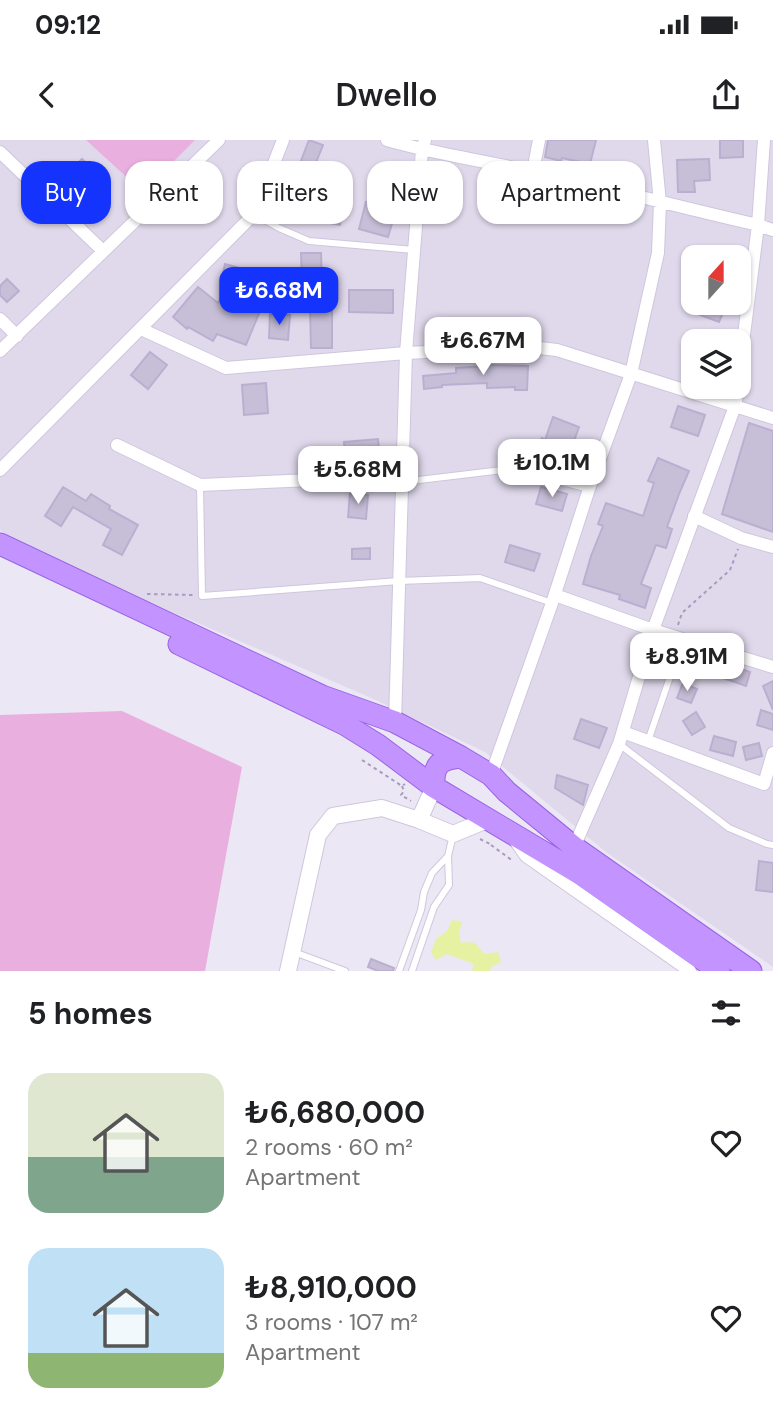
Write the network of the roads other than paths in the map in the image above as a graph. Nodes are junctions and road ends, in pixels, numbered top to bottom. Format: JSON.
{"nodes":[{"id":1,"x":219,"y":140,"type":"edge"},
{"id":2,"x":283,"y":140,"type":"edge"},
{"id":3,"x":387,"y":140,"type":"edge"},
{"id":4,"x":539,"y":140,"type":"edge"},
{"id":5,"x":654,"y":140,"type":"edge"},
{"id":6,"x":764,"y":140,"type":"edge"},
{"id":7,"x":424,"y":145,"type":"edge"},
{"id":8,"x":0,"y":152,"type":"edge"},
{"id":9,"x":275,"y":161,"type":"edge"},
{"id":10,"x":491,"y":161,"type":"edge"},
{"id":11,"x":535,"y":161,"type":"edge"},
{"id":12,"x":645,"y":199,"type":"edge"},
{"id":13,"x":660,"y":203,"type":"junction"},
{"id":14,"x":244,"y":224,"type":"edge"},
{"id":15,"x":272,"y":224,"type":"edge"},
{"id":16,"x":758,"y":225,"type":"junction"},
{"id":17,"x":773,"y":230,"type":"edge"},
{"id":18,"x":414,"y":250,"type":"junction"},
{"id":19,"x":103,"y":251,"type":"junction"},
{"id":20,"x":0,"y":319,"type":"edge"},
{"id":21,"x":141,"y":329,"type":"junction"},
{"id":22,"x":745,"y":329,"type":"edge"},
{"id":23,"x":17,"y":336,"type":"junction"},
{"id":24,"x":0,"y":351,"type":"edge"},
{"id":25,"x":406,"y":354,"type":"junction"},
{"id":26,"x":631,"y":374,"type":"junction"},
{"id":27,"x":737,"y":399,"type":"edge"},
{"id":28,"x":736,"y":406,"type":"junction"},
{"id":29,"x":773,"y":418,"type":"edge"},
{"id":30,"x":117,"y":445,"type":"dead end"},
{"id":31,"x":0,"y":470,"type":"edge"},
{"id":32,"x":402,"y":479,"type":"junction"},
{"id":33,"x":200,"y":485,"type":"junction"},
{"id":34,"x":589,"y":489,"type":"junction"},
{"id":35,"x":694,"y":516,"type":"junction"},
{"id":36,"x":0,"y":537,"type":"edge"},
{"id":37,"x":0,"y":544,"type":"edge"},
{"id":38,"x":773,"y":547,"type":"edge"},
{"id":39,"x":10,"y":556,"type":"edge"},
{"id":40,"x":398,"y":581,"type":"junction"},
{"id":41,"x":554,"y":599,"type":"junction"},
{"id":42,"x":653,"y":630,"type":"junction"},
{"id":43,"x":678,"y":637,"type":"junction"},
{"id":44,"x":773,"y":667,"type":"edge"},
{"id":45,"x":395,"y":722,"type":"junction"},
{"id":46,"x":621,"y":738,"type":"junction"},
{"id":47,"x":648,"y":741,"type":"junction"},
{"id":48,"x":773,"y":753,"type":"edge"},
{"id":49,"x":461,"y":757,"type":"junction"},
{"id":50,"x":491,"y":775,"type":"junction"},
{"id":51,"x":434,"y":787,"type":"junction"},
{"id":52,"x":507,"y":792,"type":"junction"},
{"id":53,"x":419,"y":820,"type":"junction"},
{"id":54,"x":487,"y":820,"type":"junction"},
{"id":55,"x":510,"y":833,"type":"junction"},
{"id":56,"x":453,"y":834,"type":"junction"},
{"id":57,"x":773,"y":845,"type":"edge"},
{"id":58,"x":574,"y":847,"type":"junction"},
{"id":59,"x":448,"y":856,"type":"junction"},
{"id":60,"x":292,"y":951,"type":"junction"},
{"id":61,"x":288,"y":971,"type":"edge"},
{"id":62,"x":345,"y":971,"type":"edge"},
{"id":63,"x":399,"y":971,"type":"edge"},
{"id":64,"x":412,"y":971,"type":"edge"},
{"id":65,"x":690,"y":971,"type":"edge"},
{"id":66,"x":719,"y":971,"type":"edge"},
{"id":67,"x":751,"y":971,"type":"edge"}],
"edges":[{"from":1,"to":19,"type":"street"},
{"from":2,"to":9,"type":"street"},
{"from":3,"to":7,"type":"street"},
{"from":4,"to":11,"type":"street"},
{"from":5,"to":13,"type":"street"},
{"from":6,"to":16,"type":"street"},
{"from":7,"to":10,"type":"street"},
{"from":7,"to":18,"type":"street"},
{"from":8,"to":19,"type":"street"},
{"from":12,"to":13,"type":"street"},
{"from":13,"to":16,"type":"street"},
{"from":13,"to":26,"type":"street"},
{"from":14,"to":21,"type":"street"},
{"from":15,"to":18,"type":"lane"},
{"from":16,"to":17,"type":"street"},
{"from":16,"to":22,"type":"street"},
{"from":18,"to":25,"type":"street"},
{"from":19,"to":23,"type":"street"},
{"from":20,"to":23,"type":"street"},
{"from":21,"to":25,"type":"street"},
{"from":21,"to":31,"type":"street"},
{"from":23,"to":24,"type":"street"},
{"from":25,"to":26,"type":"street"},
{"from":25,"to":32,"type":"street"},
{"from":26,"to":28,"type":"street"},
{"from":26,"to":34,"type":"street"},
{"from":27,"to":28,"type":"street"},
{"from":28,"to":29,"type":"street"},
{"from":28,"to":35,"type":"street"},
{"from":30,"to":33,"type":"street"},
{"from":32,"to":33,"type":"street"},
{"from":32,"to":34,"type":"lane"},
{"from":32,"to":40,"type":"street"},
{"from":33,"to":40,"type":"lane"},
{"from":34,"to":41,"type":"street"},
{"from":35,"to":38,"type":"street"},
{"from":35,"to":42,"type":"street"},
{"from":36,"to":39,"type":"street"},
{"from":37,"to":39,"type":"main road"},
{"from":39,"to":45,"type":"main road"},
{"from":39,"to":51,"type":"main road"},
{"from":40,"to":41,"type":"lane"},
{"from":40,"to":45,"type":"street"},
{"from":41,"to":42,"type":"street"},
{"from":41,"to":50,"type":"street"},
{"from":42,"to":43,"type":"street"},
{"from":42,"to":46,"type":"street"},
{"from":43,"to":44,"type":"street"},
{"from":43,"to":47,"type":"lane"},
{"from":45,"to":49,"type":"main road"},
{"from":46,"to":47,"type":"street"},
{"from":46,"to":57,"type":"lane"},
{"from":46,"to":58,"type":"street"},
{"from":47,"to":48,"type":"street"},
{"from":49,"to":50,"type":"main road"},
{"from":49,"to":51,"type":"main road"},
{"from":50,"to":52,"type":"main road"},
{"from":51,"to":53,"type":"street"},
{"from":51,"to":54,"type":"main road"},
{"from":52,"to":54,"type":"main road"},
{"from":52,"to":58,"type":"main road"},
{"from":53,"to":56,"type":"street"},
{"from":53,"to":60,"type":"street"},
{"from":54,"to":55,"type":"main road"},
{"from":54,"to":56,"type":"street"},
{"from":55,"to":65,"type":"street"},
{"from":55,"to":66,"type":"main road"},
{"from":56,"to":59,"type":"lane"},
{"from":58,"to":67,"type":"main road"},
{"from":59,"to":63,"type":"lane"},
{"from":59,"to":64,"type":"lane"},
{"from":60,"to":61,"type":"street"},
{"from":60,"to":62,"type":"lane"}]}
